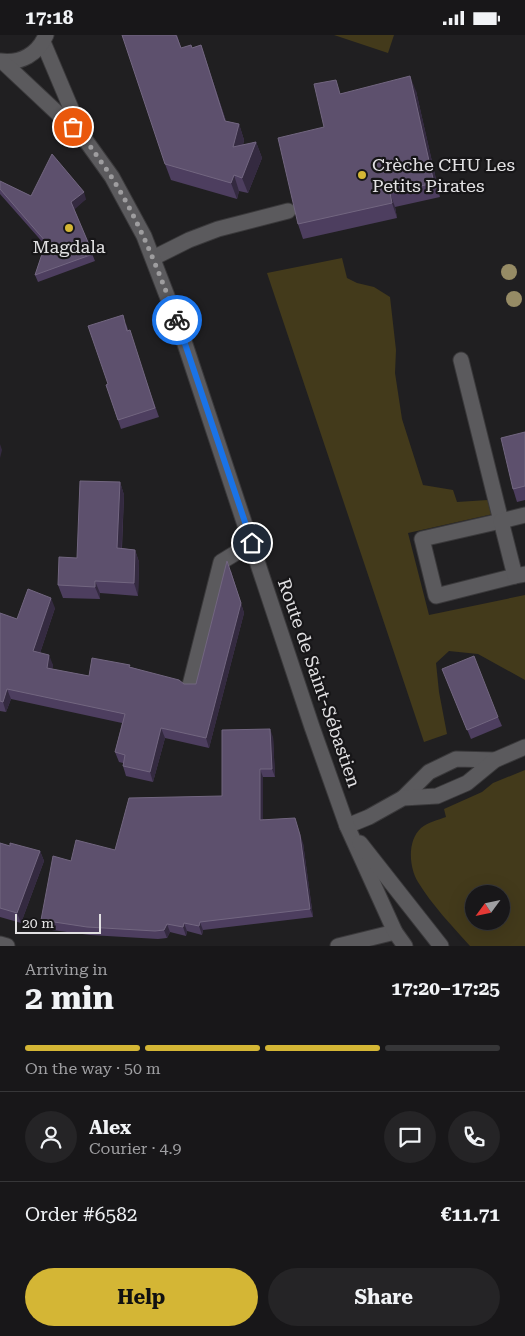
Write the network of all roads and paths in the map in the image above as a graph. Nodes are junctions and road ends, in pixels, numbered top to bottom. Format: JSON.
{"nodes":[{"id":1,"x":45,"y":39,"type":"edge"},
{"id":2,"x":2,"y":61,"type":"edge"},
{"id":3,"x":84,"y":137,"type":"junction"},
{"id":4,"x":288,"y":211,"type":"edge"},
{"id":5,"x":153,"y":258,"type":"junction"},
{"id":6,"x":461,"y":360,"type":"dead end"},
{"id":7,"x":525,"y":515,"type":"edge"},
{"id":8,"x":502,"y":521,"type":"junction"},
{"id":9,"x":252,"y":543,"type":"junction"},
{"id":10,"x":520,"y":575,"type":"edge"},
{"id":11,"x":190,"y":685,"type":"edge"},
{"id":12,"x":525,"y":747,"type":"edge"},
{"id":13,"x":495,"y":761,"type":"junction"},
{"id":14,"x":403,"y":798,"type":"junction"},
{"id":15,"x":347,"y":826,"type":"junction"},
{"id":16,"x":395,"y":932,"type":"junction"},
{"id":17,"x":0,"y":944,"type":"edge"},
{"id":18,"x":7,"y":946,"type":"edge"},
{"id":19,"x":338,"y":946,"type":"edge"},
{"id":20,"x":404,"y":946,"type":"edge"},
{"id":21,"x":441,"y":946,"type":"edge"}],
"edges":[{"from":1,"to":2,"type":"street"},
{"from":1,"to":3,"type":"street","name":"Route de Saint-Sébastien"},
{"from":2,"to":3,"type":"street","name":"Route de Saint-Sébastien"},
{"from":3,"to":5,"type":"street","name":"Route de Saint-Sébastien"},
{"from":4,"to":5,"type":"street"},
{"from":5,"to":9,"type":"street","name":"Route de Saint-Sébastien"},
{"from":6,"to":8,"type":"street"},
{"from":7,"to":8,"type":"street"},
{"from":8,"to":10,"type":"street"},
{"from":8,"to":10,"type":"street"},
{"from":9,"to":11,"type":"street"},
{"from":9,"to":15,"type":"street","name":"Route de Saint-Sébastien"},
{"from":12,"to":13,"type":"street"},
{"from":13,"to":14,"type":"street"},
{"from":13,"to":14,"type":"street"},
{"from":14,"to":15,"type":"street"},
{"from":15,"to":16,"type":"street","name":"Route de Saint-Sébastien"},
{"from":15,"to":21,"type":"street","name":"Route de Saint-Sébastien"},
{"from":16,"to":19,"type":"street"},
{"from":16,"to":20,"type":"street","name":"Route de Saint-Sébastien"},
{"from":17,"to":18,"type":"street"}]}
